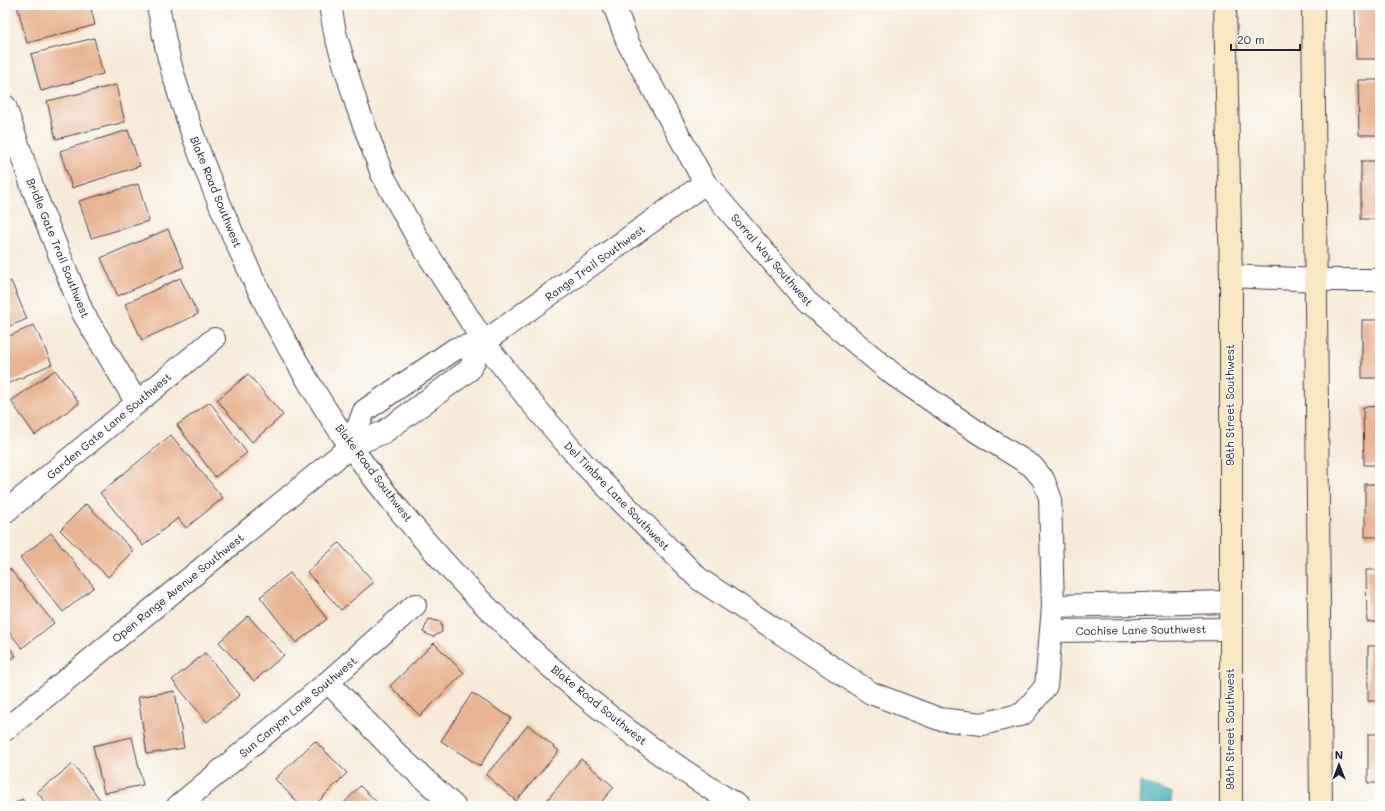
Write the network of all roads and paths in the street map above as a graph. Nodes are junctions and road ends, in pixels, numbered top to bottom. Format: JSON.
{"nodes":[{"id":1,"x":158,"y":5,"type":"edge"},
{"id":2,"x":330,"y":5,"type":"edge"},
{"id":3,"x":614,"y":5,"type":"edge"},
{"id":4,"x":1225,"y":5,"type":"edge"},
{"id":5,"x":1313,"y":5,"type":"edge"},
{"id":6,"x":5,"y":106,"type":"edge"},
{"id":7,"x":705,"y":183,"type":"junction"},
{"id":8,"x":1231,"y":276,"type":"junction"},
{"id":9,"x":1317,"y":280,"type":"junction"},
{"id":10,"x":1380,"y":280,"type":"edge"},
{"id":11,"x":214,"y":339,"type":"dead end"},
{"id":12,"x":484,"y":342,"type":"junction"},
{"id":13,"x":403,"y":384,"type":"junction"},
{"id":14,"x":137,"y":403,"type":"junction"},
{"id":15,"x":419,"y":407,"type":"junction"},
{"id":16,"x":351,"y":446,"type":"junction"},
{"id":17,"x":5,"y":512,"type":"edge"},
{"id":18,"x":1230,"y":602,"type":"junction"},
{"id":19,"x":1156,"y":604,"type":"junction"},
{"id":20,"x":416,"y":606,"type":"dead end"},
{"id":21,"x":1053,"y":606,"type":"junction"},
{"id":22,"x":1230,"y":629,"type":"junction"},
{"id":23,"x":1156,"y":630,"type":"junction"},
{"id":24,"x":1051,"y":631,"type":"junction"},
{"id":25,"x":328,"y":682,"type":"junction"},
{"id":26,"x":5,"y":730,"type":"edge"},
{"id":27,"x":732,"y":804,"type":"edge"},
{"id":28,"x":178,"y":806,"type":"edge"},
{"id":29,"x":454,"y":806,"type":"edge"},
{"id":30,"x":1231,"y":806,"type":"edge"},
{"id":31,"x":1321,"y":806,"type":"edge"}],
"edges":[{"from":1,"to":16,"type":"street","name":"Blake Road Southwest"},
{"from":2,"to":12,"type":"street","name":"Del Timbre Lane Southwest"},
{"from":3,"to":7,"type":"street","name":"Sorral Way Southwest"},
{"from":4,"to":8,"type":"main road","name":"98th Street Southwest"},
{"from":5,"to":9,"type":"main road"},
{"from":6,"to":14,"type":"street","name":"Bridle Gate Trail Southwest"},
{"from":7,"to":12,"type":"street","name":"Range Trail Southwest"},
{"from":7,"to":21,"type":"street","name":"Sorral Way Southwest"},
{"from":8,"to":9,"type":"street"},
{"from":8,"to":18,"type":"main road","name":"98th Street Southwest"},
{"from":9,"to":10,"type":"street"},
{"from":9,"to":31,"type":"main road"},
{"from":11,"to":14,"type":"street","name":"Garden Gate Lane Southwest"},
{"from":12,"to":13,"type":"street","name":"Range Trail Southwest"},
{"from":12,"to":15,"type":"street","name":"Range Trail Southwest"},
{"from":12,"to":24,"type":"street","name":"Del Timbre Lane Southwest"},
{"from":13,"to":15,"type":"street"},
{"from":13,"to":16,"type":"street","name":"Range Trail Southwest"},
{"from":14,"to":17,"type":"street","name":"Garden Gate Lane Southwest"},
{"from":15,"to":16,"type":"street","name":"Range Trail Southwest"},
{"from":16,"to":26,"type":"street","name":"Open Range Avenue Southwest"},
{"from":16,"to":27,"type":"street","name":"Blake Road Southwest"},
{"from":18,"to":19,"type":"street"},
{"from":18,"to":22,"type":"main road","name":"98th Street Southwest"},
{"from":19,"to":21,"type":"street"},
{"from":19,"to":23,"type":"street"},
{"from":20,"to":25,"type":"street","name":"Sun Canyon Lane Southwest"},
{"from":21,"to":24,"type":"street"},
{"from":22,"to":23,"type":"street","name":"Cochise Lane Southwest"},
{"from":22,"to":30,"type":"main road","name":"98th Street Southwest"},
{"from":23,"to":24,"type":"street","name":"Cochise Lane Southwest"},
{"from":25,"to":28,"type":"street","name":"Sun Canyon Lane Southwest"},
{"from":25,"to":29,"type":"street"}]}
